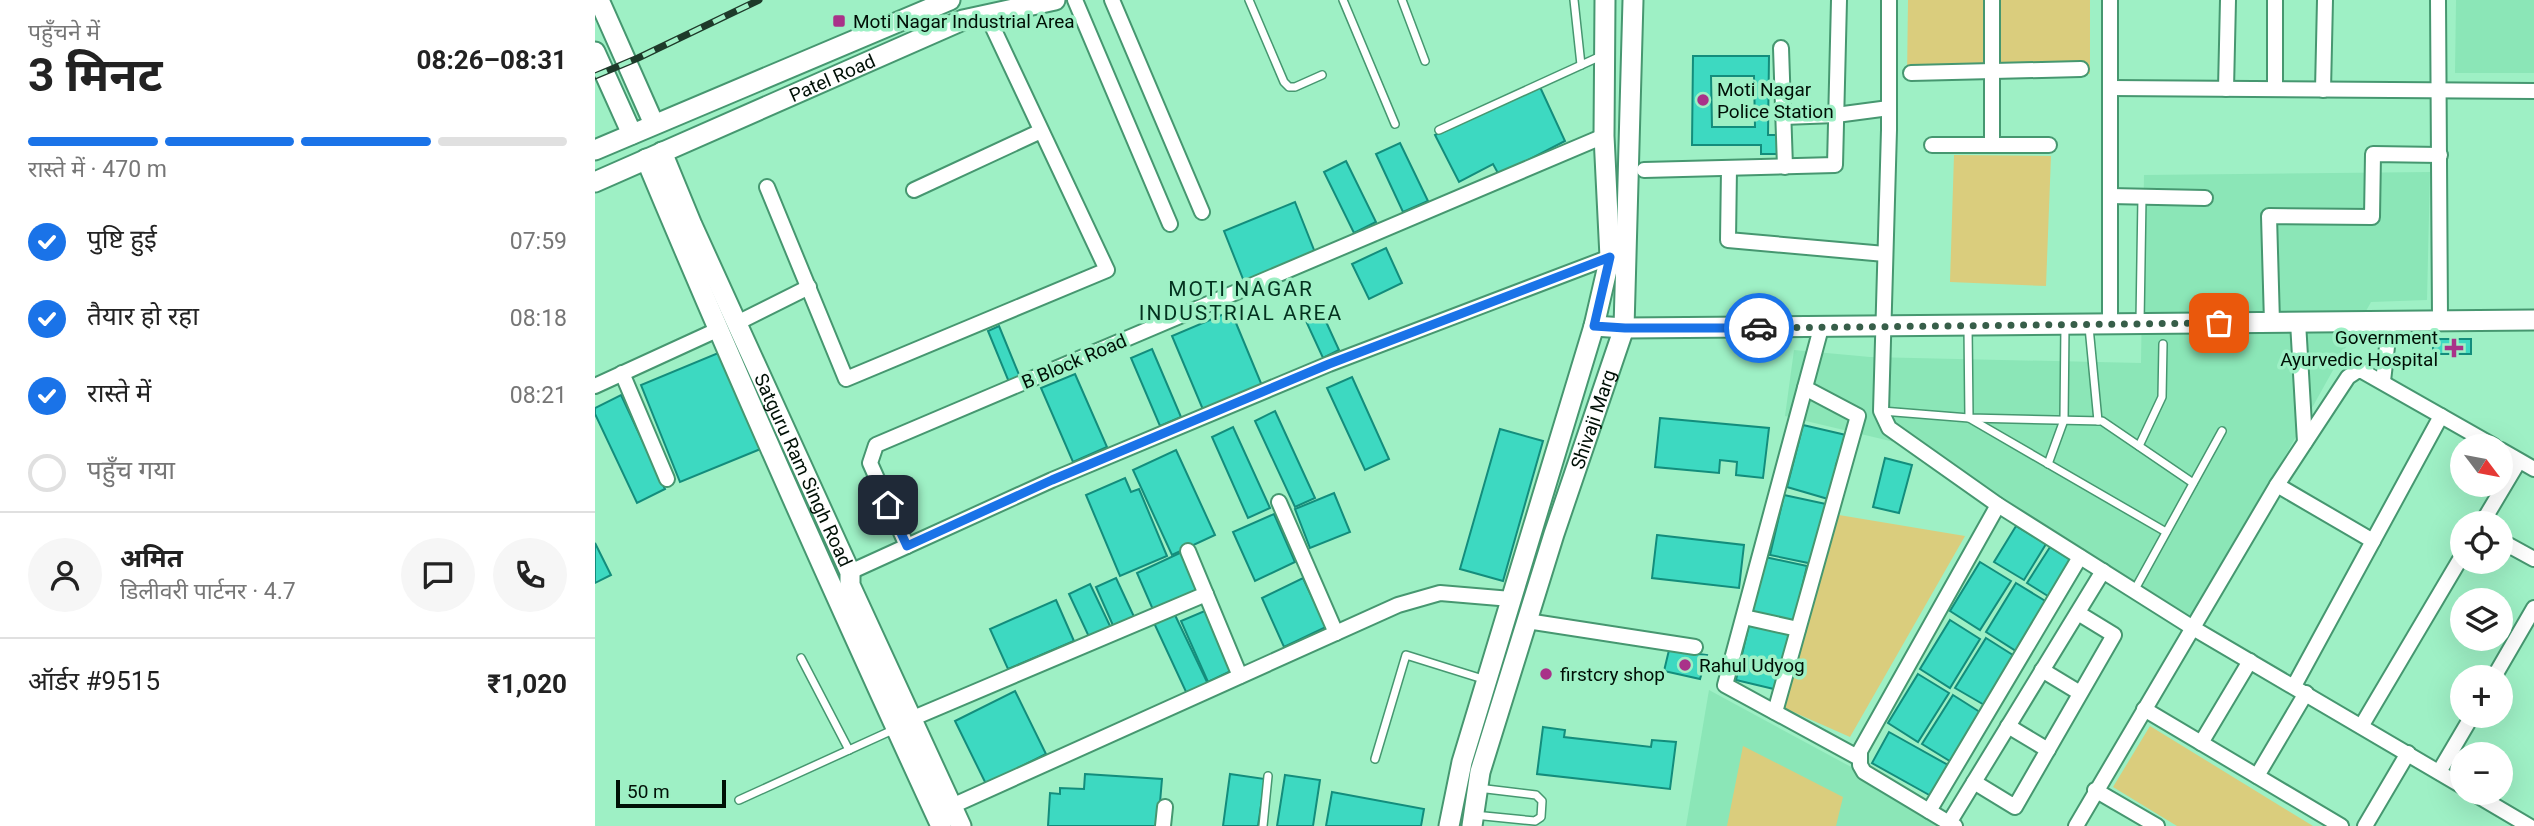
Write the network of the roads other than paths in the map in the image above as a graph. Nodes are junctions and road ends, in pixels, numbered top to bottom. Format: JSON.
{"nodes":[{"id":1,"x":599,"y":0,"type":"edge"},
{"id":2,"x":950,"y":0,"type":"edge"},
{"id":3,"x":1007,"y":0,"type":"edge"},
{"id":4,"x":1055,"y":0,"type":"edge"},
{"id":5,"x":1075,"y":0,"type":"edge"},
{"id":6,"x":1112,"y":0,"type":"edge"},
{"id":7,"x":1249,"y":0,"type":"edge"},
{"id":8,"x":1343,"y":0,"type":"edge"},
{"id":9,"x":1402,"y":0,"type":"edge"},
{"id":10,"x":1574,"y":0,"type":"edge"},
{"id":11,"x":1605,"y":0,"type":"edge"},
{"id":12,"x":1633,"y":0,"type":"edge"},
{"id":13,"x":1839,"y":0,"type":"edge"},
{"id":14,"x":1889,"y":0,"type":"edge"},
{"id":15,"x":1992,"y":0,"type":"edge"},
{"id":16,"x":2110,"y":0,"type":"edge"},
{"id":17,"x":2228,"y":0,"type":"edge"},
{"id":18,"x":2275,"y":0,"type":"edge"},
{"id":19,"x":2325,"y":0,"type":"edge"},
{"id":20,"x":2438,"y":0,"type":"edge"},
{"id":21,"x":987,"y":15,"type":"junction"},
{"id":22,"x":963,"y":20,"type":"junction"},
{"id":23,"x":1781,"y":48,"type":"dead end"},
{"id":24,"x":595,"y":52,"type":"edge"},
{"id":25,"x":1605,"y":54,"type":"junction"},
{"id":26,"x":1425,"y":61,"type":"dead end"},
{"id":27,"x":1581,"y":65,"type":"junction"},
{"id":28,"x":2081,"y":69,"type":"dead end"},
{"id":29,"x":1992,"y":71,"type":"junction"},
{"id":30,"x":1911,"y":73,"type":"dead end"},
{"id":31,"x":1322,"y":75,"type":"dead end"},
{"id":32,"x":2111,"y":88,"type":"junction"},
{"id":33,"x":2226,"y":89,"type":"junction"},
{"id":34,"x":2275,"y":89,"type":"junction"},
{"id":35,"x":2323,"y":90,"type":"junction"},
{"id":36,"x":2440,"y":90,"type":"junction"},
{"id":37,"x":2534,"y":91,"type":"edge"},
{"id":38,"x":1889,"y":108,"type":"junction"},
{"id":39,"x":1836,"y":115,"type":"junction"},
{"id":40,"x":1783,"y":117,"type":"junction"},
{"id":41,"x":655,"y":124,"type":"junction"},
{"id":42,"x":1395,"y":124,"type":"dead end"},
{"id":43,"x":1439,"y":130,"type":"dead end"},
{"id":44,"x":1041,"y":131,"type":"junction"},
{"id":45,"x":632,"y":134,"type":"junction"},
{"id":46,"x":1604,"y":136,"type":"junction"},
{"id":47,"x":1931,"y":145,"type":"dead end"},
{"id":48,"x":1992,"y":145,"type":"junction"},
{"id":49,"x":2049,"y":145,"type":"dead end"},
{"id":50,"x":598,"y":147,"type":"edge"},
{"id":51,"x":2440,"y":155,"type":"junction"},
{"id":52,"x":654,"y":156,"type":"junction"},
{"id":53,"x":1785,"y":167,"type":"junction"},
{"id":54,"x":1729,"y":169,"type":"junction"},
{"id":55,"x":1644,"y":170,"type":"dead end"},
{"id":56,"x":614,"y":174,"type":"junction"},
{"id":57,"x":595,"y":182,"type":"edge"},
{"id":58,"x":767,"y":187,"type":"dead end"},
{"id":59,"x":914,"y":190,"type":"dead end"},
{"id":60,"x":2110,"y":195,"type":"junction"},
{"id":61,"x":2142,"y":196,"type":"junction"},
{"id":62,"x":595,"y":197,"type":"edge"},
{"id":63,"x":2205,"y":198,"type":"dead end"},
{"id":64,"x":1202,"y":212,"type":"dead end"},
{"id":65,"x":1170,"y":225,"type":"dead end"},
{"id":66,"x":1885,"y":254,"type":"junction"},
{"id":67,"x":1610,"y":257,"type":"junction"},
{"id":68,"x":809,"y":287,"type":"junction"},
{"id":69,"x":2440,"y":319,"type":"junction"},
{"id":70,"x":2534,"y":320,"type":"edge"},
{"id":71,"x":2390,"y":321,"type":"junction"},
{"id":72,"x":2272,"y":322,"type":"junction"},
{"id":73,"x":2298,"y":322,"type":"junction"},
{"id":74,"x":737,"y":323,"type":"junction"},
{"id":75,"x":2089,"y":324,"type":"junction"},
{"id":76,"x":2110,"y":324,"type":"junction"},
{"id":77,"x":2140,"y":324,"type":"junction"},
{"id":78,"x":2065,"y":325,"type":"junction"},
{"id":79,"x":1594,"y":326,"type":"junction"},
{"id":80,"x":1968,"y":326,"type":"junction"},
{"id":81,"x":1883,"y":327,"type":"junction"},
{"id":82,"x":1625,"y":328,"type":"junction"},
{"id":83,"x":1821,"y":328,"type":"junction"},
{"id":84,"x":717,"y":330,"type":"junction"},
{"id":85,"x":2163,"y":344,"type":"dead end"},
{"id":86,"x":622,"y":373,"type":"junction"},
{"id":87,"x":2383,"y":381,"type":"junction"},
{"id":88,"x":595,"y":386,"type":"edge"},
{"id":89,"x":1805,"y":388,"type":"junction"},
{"id":90,"x":1881,"y":411,"type":"junction"},
{"id":91,"x":2441,"y":416,"type":"junction"},
{"id":92,"x":1969,"y":418,"type":"junction"},
{"id":93,"x":2064,"y":420,"type":"junction"},
{"id":94,"x":2098,"y":421,"type":"junction"},
{"id":95,"x":2222,"y":431,"type":"dead end"},
{"id":96,"x":2473,"y":434,"type":"edge"},
{"id":97,"x":2305,"y":442,"type":"junction"},
{"id":98,"x":2139,"y":446,"type":"junction"},
{"id":99,"x":2513,"y":457,"type":"edge"},
{"id":100,"x":2519,"y":461,"type":"junction"},
{"id":101,"x":2048,"y":464,"type":"junction"},
{"id":102,"x":2534,"y":469,"type":"edge"},
{"id":103,"x":667,"y":479,"type":"dead end"},
{"id":104,"x":2193,"y":483,"type":"junction"},
{"id":105,"x":2277,"y":485,"type":"junction"},
{"id":106,"x":1279,"y":502,"type":"dead end"},
{"id":107,"x":1998,"y":505,"type":"junction"},
{"id":108,"x":2489,"y":511,"type":"edge"},
{"id":109,"x":2166,"y":532,"type":"junction"},
{"id":110,"x":2373,"y":541,"type":"junction"},
{"id":111,"x":907,"y":546,"type":"junction"},
{"id":112,"x":2513,"y":548,"type":"edge"},
{"id":113,"x":1188,"y":551,"type":"dead end"},
{"id":114,"x":2080,"y":557,"type":"junction"},
{"id":115,"x":2534,"y":559,"type":"edge"},
{"id":116,"x":2103,"y":571,"type":"junction"},
{"id":117,"x":850,"y":572,"type":"junction"},
{"id":118,"x":2451,"y":574,"type":"edge"},
{"id":119,"x":2134,"y":591,"type":"junction"},
{"id":120,"x":1206,"y":594,"type":"junction"},
{"id":121,"x":1511,"y":599,"type":"junction"},
{"id":122,"x":2534,"y":608,"type":"edge"},
{"id":123,"x":2078,"y":613,"type":"junction"},
{"id":124,"x":1744,"y":617,"type":"junction"},
{"id":125,"x":1527,"y":621,"type":"junction"},
{"id":126,"x":2193,"y":628,"type":"junction"},
{"id":127,"x":1798,"y":629,"type":"junction"},
{"id":128,"x":1336,"y":633,"type":"junction"},
{"id":129,"x":2528,"y":633,"type":"edge"},
{"id":130,"x":1695,"y":647,"type":"dead end"},
{"id":131,"x":801,"y":658,"type":"dead end"},
{"id":132,"x":2250,"y":661,"type":"junction"},
{"id":133,"x":2503,"y":665,"type":"edge"},
{"id":134,"x":2042,"y":670,"type":"junction"},
{"id":135,"x":1240,"y":676,"type":"junction"},
{"id":136,"x":1487,"y":680,"type":"junction"},
{"id":137,"x":2300,"y":690,"type":"junction"},
{"id":138,"x":2080,"y":693,"type":"junction"},
{"id":139,"x":2144,"y":709,"type":"junction"},
{"id":140,"x":1775,"y":712,"type":"junction"},
{"id":141,"x":904,"y":724,"type":"junction"},
{"id":142,"x":2362,"y":725,"type":"junction"},
{"id":143,"x":2008,"y":726,"type":"junction"},
{"id":144,"x":2465,"y":728,"type":"edge"},
{"id":145,"x":2201,"y":743,"type":"junction"},
{"id":146,"x":849,"y":750,"type":"junction"},
{"id":147,"x":2048,"y":750,"type":"junction"},
{"id":148,"x":2408,"y":753,"type":"junction"},
{"id":149,"x":1859,"y":758,"type":"junction"},
{"id":150,"x":1375,"y":759,"type":"dead end"},
{"id":151,"x":2439,"y":772,"type":"junction"},
{"id":152,"x":1268,"y":776,"type":"dead end"},
{"id":153,"x":2257,"y":776,"type":"junction"},
{"id":154,"x":2450,"y":779,"type":"edge"},
{"id":155,"x":1974,"y":782,"type":"junction"},
{"id":156,"x":1477,"y":788,"type":"junction"},
{"id":157,"x":2095,"y":790,"type":"junction"},
{"id":158,"x":739,"y":800,"type":"dead end"},
{"id":159,"x":2493,"y":805,"type":"edge"},
{"id":160,"x":952,"y":806,"type":"junction"},
{"id":161,"x":1164,"y":807,"type":"dead end"},
{"id":162,"x":1929,"y":811,"type":"junction"},
{"id":163,"x":2534,"y":816,"type":"edge"},
{"id":164,"x":1472,"y":820,"type":"edge"},
{"id":165,"x":1952,"y":824,"type":"edge"},
{"id":166,"x":941,"y":826,"type":"edge"},
{"id":167,"x":961,"y":826,"type":"edge"},
{"id":168,"x":1163,"y":826,"type":"edge"},
{"id":169,"x":1263,"y":826,"type":"edge"},
{"id":170,"x":1449,"y":826,"type":"edge"},
{"id":171,"x":2076,"y":826,"type":"edge"},
{"id":172,"x":2156,"y":826,"type":"edge"},
{"id":173,"x":2341,"y":826,"type":"edge"},
{"id":174,"x":2365,"y":826,"type":"edge"},
{"id":175,"x":2529,"y":826,"type":"edge"}],
"edges":[{"from":1,"to":41,"type":"main road"},
{"from":2,"to":41,"type":"main road","name":"Patel Road"},
{"from":3,"to":22,"type":"main road"},
{"from":4,"to":21,"type":"main road","name":"Patel Road"},
{"from":5,"to":65,"type":"street"},
{"from":6,"to":64,"type":"street"},
{"from":7,"to":31,"type":"lane"},
{"from":8,"to":42,"type":"lane"},
{"from":9,"to":26,"type":"lane"},
{"from":10,"to":27,"type":"lane"},
{"from":11,"to":25,"type":"main road","name":"Shivaji Marg"},
{"from":12,"to":82,"type":"main road","name":"Shivaji Marg"},
{"from":13,"to":39,"type":"street"},
{"from":14,"to":38,"type":"street"},
{"from":15,"to":29,"type":"street"},
{"from":16,"to":32,"type":"street"},
{"from":17,"to":33,"type":"street"},
{"from":18,"to":34,"type":"street"},
{"from":19,"to":35,"type":"street"},
{"from":20,"to":36,"type":"street"},
{"from":21,"to":22,"type":"main road","name":"Patel Road"},
{"from":21,"to":44,"type":"street"},
{"from":22,"to":52,"type":"main road","name":"Patel Road"},
{"from":23,"to":40,"type":"street"},
{"from":24,"to":45,"type":"main road"},
{"from":25,"to":27,"type":"lane"},
{"from":25,"to":46,"type":"main road","name":"Shivaji Marg"},
{"from":27,"to":43,"type":"lane"},
{"from":28,"to":29,"type":"street"},
{"from":29,"to":30,"type":"street"},
{"from":29,"to":48,"type":"street"},
{"from":32,"to":33,"type":"street"},
{"from":32,"to":60,"type":"street"},
{"from":33,"to":34,"type":"street"},
{"from":34,"to":35,"type":"street"},
{"from":35,"to":36,"type":"street"},
{"from":36,"to":37,"type":"street"},
{"from":36,"to":51,"type":"street"},
{"from":38,"to":39,"type":"street"},
{"from":38,"to":66,"type":"street"},
{"from":39,"to":40,"type":"street"},
{"from":39,"to":53,"type":"street"},
{"from":40,"to":53,"type":"street"},
{"from":41,"to":45,"type":"main road","name":"Patel Road"},
{"from":44,"to":59,"type":"street"},
{"from":44,"to":68,"type":"street"},
{"from":45,"to":50,"type":"main road","name":"Patel Road"},
{"from":46,"to":67,"type":"main road","name":"Shivaji Marg"},
{"from":46,"to":111,"type":"street","name":"B Block Road"},
{"from":47,"to":48,"type":"street"},
{"from":48,"to":49,"type":"street"},
{"from":51,"to":69,"type":"street"},
{"from":51,"to":72,"type":"street"},
{"from":52,"to":56,"type":"main road","name":"Patel Road"},
{"from":52,"to":74,"type":"main road","name":"Satguru Ram Singh Road"},
{"from":52,"to":84,"type":"main road","name":"Satguru Ram Singh Road"},
{"from":53,"to":54,"type":"street"},
{"from":54,"to":55,"type":"street"},
{"from":54,"to":66,"type":"street"},
{"from":56,"to":57,"type":"main road","name":"Patel Road"},
{"from":56,"to":62,"type":"main road"},
{"from":58,"to":68,"type":"street"},
{"from":60,"to":61,"type":"street"},
{"from":60,"to":76,"type":"street"},
{"from":61,"to":63,"type":"street"},
{"from":61,"to":77,"type":"lane"},
{"from":66,"to":81,"type":"street"},
{"from":67,"to":79,"type":"main road","name":"Shivaji Marg"},
{"from":67,"to":111,"type":"street"},
{"from":68,"to":74,"type":"street"},
{"from":69,"to":70,"type":"main road"},
{"from":69,"to":71,"type":"main road"},
{"from":71,"to":73,"type":"main road"},
{"from":71,"to":87,"type":"street"},
{"from":72,"to":73,"type":"main road"},
{"from":72,"to":77,"type":"main road"},
{"from":73,"to":97,"type":"street"},
{"from":74,"to":117,"type":"main road","name":"Satguru Ram Singh Road"},
{"from":75,"to":76,"type":"main road"},
{"from":75,"to":78,"type":"main road"},
{"from":75,"to":94,"type":"lane"},
{"from":76,"to":77,"type":"main road"},
{"from":78,"to":80,"type":"main road"},
{"from":78,"to":93,"type":"lane"},
{"from":79,"to":82,"type":"main road"},
{"from":79,"to":121,"type":"main road","name":"Shivaji Marg"},
{"from":80,"to":81,"type":"main road"},
{"from":80,"to":92,"type":"lane"},
{"from":81,"to":83,"type":"main road"},
{"from":81,"to":90,"type":"street"},
{"from":82,"to":83,"type":"main road"},
{"from":82,"to":125,"type":"main road","name":"Shivaji Marg"},
{"from":83,"to":89,"type":"street"},
{"from":84,"to":86,"type":"street"},
{"from":84,"to":141,"type":"main road","name":"Satguru Ram Singh Road"},
{"from":85,"to":98,"type":"lane"},
{"from":86,"to":88,"type":"street"},
{"from":86,"to":103,"type":"street"},
{"from":87,"to":91,"type":"street"},
{"from":87,"to":97,"type":"street"},
{"from":89,"to":124,"type":"street"},
{"from":89,"to":127,"type":"street"},
{"from":90,"to":92,"type":"lane"},
{"from":90,"to":107,"type":"street"},
{"from":91,"to":96,"type":"street"},
{"from":91,"to":110,"type":"street"},
{"from":92,"to":93,"type":"lane"},
{"from":92,"to":101,"type":"lane"},
{"from":93,"to":94,"type":"lane"},
{"from":93,"to":101,"type":"lane"},
{"from":94,"to":98,"type":"lane"},
{"from":95,"to":104,"type":"lane"},
{"from":97,"to":105,"type":"street"},
{"from":98,"to":104,"type":"lane"},
{"from":99,"to":100,"type":"street"},
{"from":100,"to":102,"type":"street"},
{"from":100,"to":108,"type":"street"},
{"from":101,"to":109,"type":"lane"},
{"from":104,"to":109,"type":"lane"},
{"from":105,"to":110,"type":"street"},
{"from":105,"to":126,"type":"street"},
{"from":106,"to":128,"type":"street"},
{"from":107,"to":114,"type":"street"},
{"from":107,"to":149,"type":"street"},
{"from":109,"to":119,"type":"lane"},
{"from":110,"to":137,"type":"street"},
{"from":111,"to":117,"type":"street"},
{"from":112,"to":115,"type":"street"},
{"from":113,"to":120,"type":"street"},
{"from":114,"to":116,"type":"street"},
{"from":114,"to":162,"type":"street"},
{"from":116,"to":119,"type":"street"},
{"from":116,"to":123,"type":"street"},
{"from":117,"to":141,"type":"main road","name":"Satguru Ram Singh Road"},
{"from":118,"to":142,"type":"street"},
{"from":119,"to":126,"type":"street"},
{"from":120,"to":135,"type":"street"},
{"from":120,"to":141,"type":"street"},
{"from":121,"to":128,"type":"street"},
{"from":121,"to":136,"type":"main road","name":"Shivaji Marg"},
{"from":122,"to":129,"type":"street"},
{"from":123,"to":134,"type":"street"},
{"from":123,"to":138,"type":"street"},
{"from":124,"to":127,"type":"street"},
{"from":124,"to":140,"type":"street"},
{"from":125,"to":130,"type":"street"},
{"from":125,"to":156,"type":"main road","name":"Shivaji Marg"},
{"from":126,"to":132,"type":"street"},
{"from":126,"to":139,"type":"street"},
{"from":127,"to":140,"type":"street"},
{"from":128,"to":135,"type":"street"},
{"from":129,"to":133,"type":"street"},
{"from":131,"to":146,"type":"lane"},
{"from":132,"to":137,"type":"street"},
{"from":132,"to":145,"type":"street"},
{"from":134,"to":138,"type":"street"},
{"from":134,"to":143,"type":"street"},
{"from":135,"to":160,"type":"street"},
{"from":136,"to":150,"type":"lane"},
{"from":136,"to":170,"type":"main road","name":"Shivaji Marg"},
{"from":137,"to":142,"type":"street"},
{"from":137,"to":153,"type":"street"},
{"from":138,"to":147,"type":"street"},
{"from":139,"to":145,"type":"street"},
{"from":139,"to":157,"type":"street"},
{"from":140,"to":149,"type":"street"},
{"from":141,"to":146,"type":"lane"},
{"from":141,"to":160,"type":"main road","name":"Satguru Ram Singh Road"},
{"from":141,"to":166,"type":"main road","name":"Satguru Ram Singh Road"},
{"from":142,"to":148,"type":"street"},
{"from":143,"to":147,"type":"street"},
{"from":143,"to":155,"type":"street"},
{"from":144,"to":151,"type":"street"},
{"from":145,"to":153,"type":"street"},
{"from":146,"to":158,"type":"lane"},
{"from":147,"to":155,"type":"street"},
{"from":148,"to":151,"type":"street"},
{"from":148,"to":174,"type":"street"},
{"from":149,"to":162,"type":"street"},
{"from":151,"to":154,"type":"street"},
{"from":152,"to":169,"type":"lane"},
{"from":153,"to":173,"type":"street"},
{"from":155,"to":165,"type":"street"},
{"from":156,"to":164,"type":"main road","name":"Shivaji Marg"},
{"from":156,"to":164,"type":"lane"},
{"from":157,"to":171,"type":"street"},
{"from":157,"to":172,"type":"street"},
{"from":159,"to":175,"type":"street"},
{"from":160,"to":167,"type":"main road","name":"Satguru Ram Singh Road"},
{"from":161,"to":168,"type":"street"},
{"from":162,"to":165,"type":"street"},
{"from":163,"to":175,"type":"street"}]}
